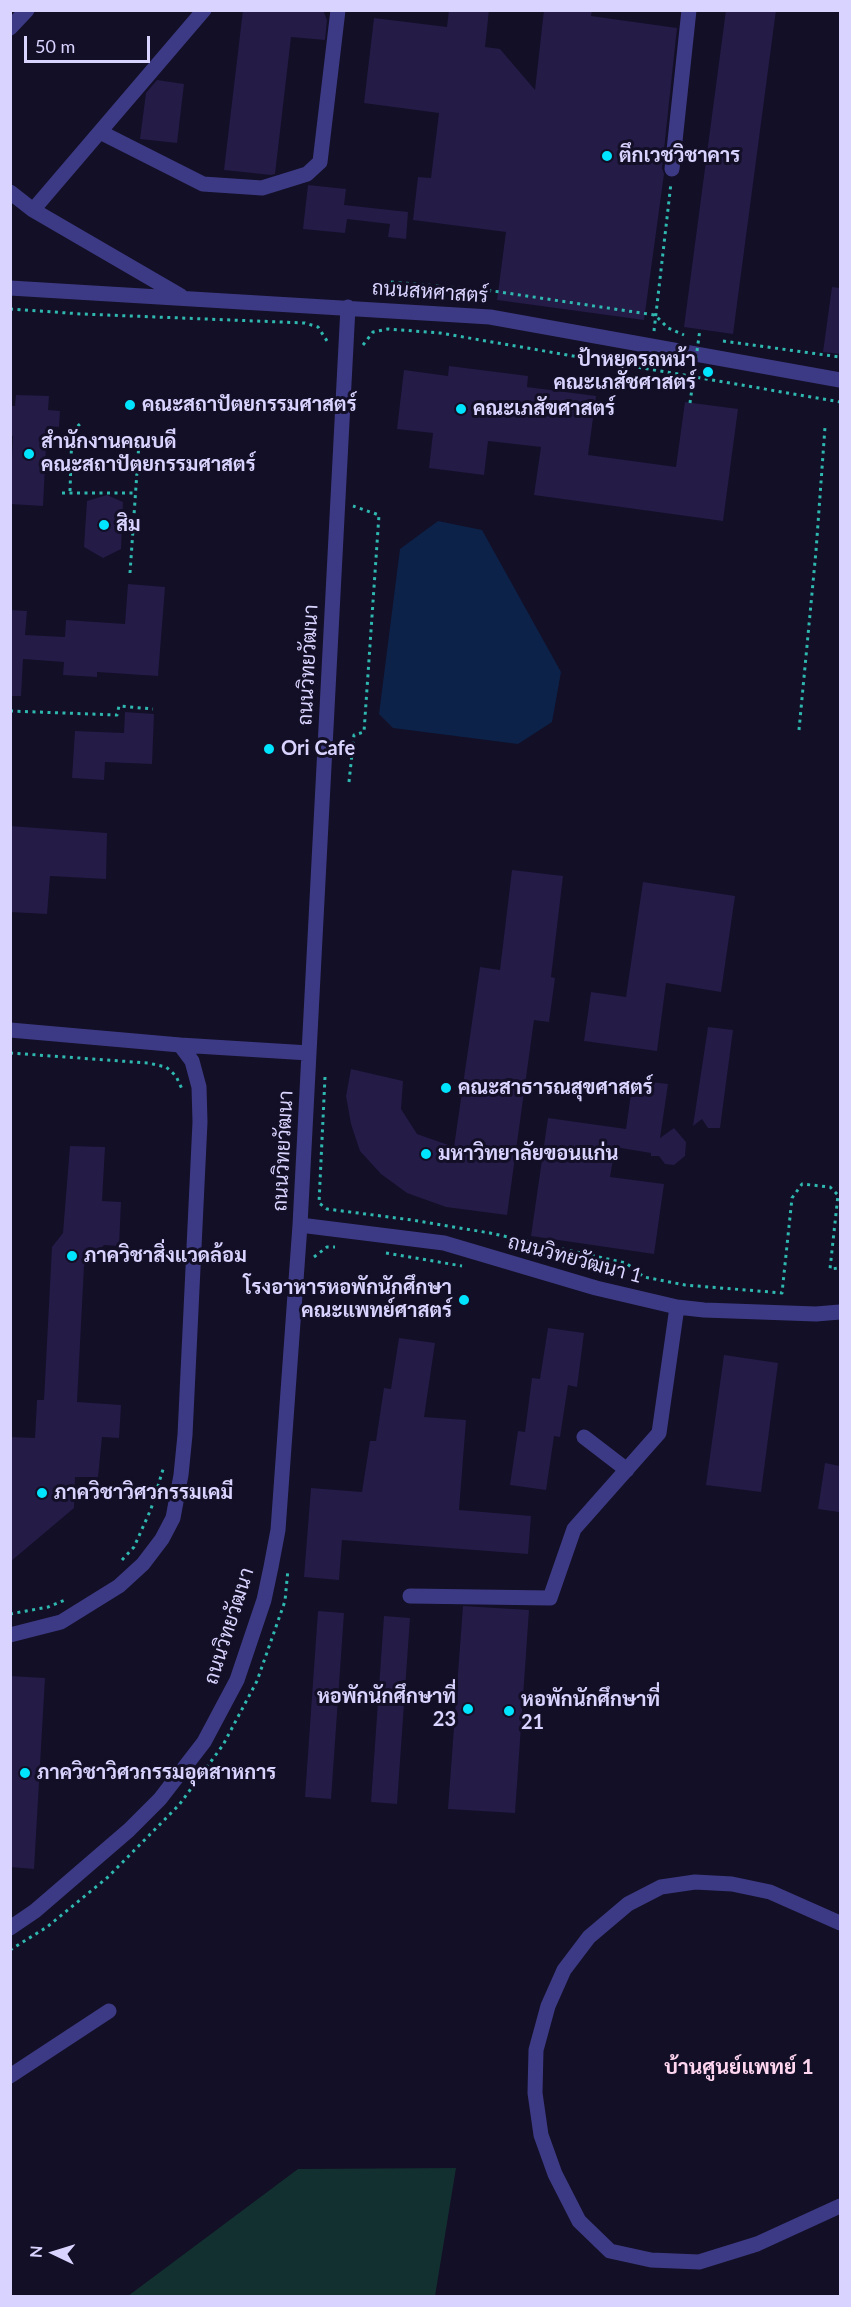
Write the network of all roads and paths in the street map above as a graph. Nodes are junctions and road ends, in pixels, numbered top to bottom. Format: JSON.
{"nodes":[{"id":1,"x":27,"y":10,"type":"edge"},
{"id":2,"x":204,"y":10,"type":"edge"},
{"id":3,"x":338,"y":10,"type":"edge"},
{"id":4,"x":689,"y":10,"type":"edge"},
{"id":5,"x":10,"y":28,"type":"edge"},
{"id":6,"x":100,"y":132,"type":"junction"},
{"id":7,"x":672,"y":169,"type":"joint"},
{"id":8,"x":10,"y":192,"type":"edge"},
{"id":9,"x":33,"y":210,"type":"junction"},
{"id":10,"x":10,"y":288,"type":"edge"},
{"id":11,"x":184,"y":297,"type":"junction"},
{"id":12,"x":348,"y":307,"type":"junction"},
{"id":13,"x":10,"y":309,"type":"edge"},
{"id":14,"x":390,"y":310,"type":"junction"},
{"id":15,"x":656,"y":315,"type":"junction"},
{"id":16,"x":388,"y":329,"type":"junction"},
{"id":17,"x":699,"y":329,"type":"dead end"},
{"id":18,"x":701,"y":338,"type":"dead end"},
{"id":19,"x":713,"y":340,"type":"dead end"},
{"id":20,"x":652,"y":345,"type":"junction"},
{"id":21,"x":332,"y":350,"type":"dead end"},
{"id":22,"x":361,"y":353,"type":"dead end"},
{"id":23,"x":840,"y":357,"type":"edge"},
{"id":24,"x":840,"y":380,"type":"edge"},
{"id":25,"x":840,"y":402,"type":"edge"},
{"id":26,"x":690,"y":403,"type":"dead end"},
{"id":27,"x":80,"y":424,"type":"dead end"},
{"id":28,"x":825,"y":427,"type":"dead end"},
{"id":29,"x":139,"y":443,"type":"dead end"},
{"id":30,"x":70,"y":492,"type":"junction"},
{"id":31,"x":62,"y":493,"type":"dead end"},
{"id":32,"x":136,"y":493,"type":"junction"},
{"id":33,"x":351,"y":505,"type":"dead end"},
{"id":34,"x":130,"y":573,"type":"dead end"},
{"id":35,"x":153,"y":709,"type":"dead end"},
{"id":36,"x":10,"y":711,"type":"edge"},
{"id":37,"x":799,"y":730,"type":"dead end"},
{"id":38,"x":350,"y":782,"type":"dead end"},
{"id":39,"x":10,"y":1030,"type":"edge"},
{"id":40,"x":180,"y":1045,"type":"junction"},
{"id":41,"x":10,"y":1053,"type":"edge"},
{"id":42,"x":309,"y":1053,"type":"junction"},
{"id":43,"x":326,"y":1073,"type":"dead end"},
{"id":44,"x":184,"y":1093,"type":"dead end"},
{"id":45,"x":320,"y":1203,"type":"junction"},
{"id":46,"x":300,"y":1225,"type":"junction"},
{"id":47,"x":317,"y":1227,"type":"junction"},
{"id":48,"x":314,"y":1257,"type":"dead end"},
{"id":49,"x":840,"y":1268,"type":"edge"},
{"id":50,"x":677,"y":1307,"type":"junction"},
{"id":51,"x":840,"y":1312,"type":"edge"},
{"id":52,"x":584,"y":1437,"type":"dead end"},
{"id":53,"x":165,"y":1461,"type":"dead end"},
{"id":54,"x":627,"y":1470,"type":"junction"},
{"id":55,"x":289,"y":1559,"type":"dead end"},
{"id":56,"x":120,"y":1562,"type":"dead end"},
{"id":57,"x":410,"y":1596,"type":"dead end"},
{"id":58,"x":68,"y":1598,"type":"dead end"},
{"id":59,"x":10,"y":1614,"type":"edge"},
{"id":60,"x":10,"y":1635,"type":"edge"},
{"id":61,"x":840,"y":1923,"type":"edge"},
{"id":62,"x":10,"y":1928,"type":"edge"},
{"id":63,"x":10,"y":1950,"type":"edge"},
{"id":64,"x":109,"y":2011,"type":"dead end"},
{"id":65,"x":10,"y":2076,"type":"edge"},
{"id":66,"x":840,"y":2206,"type":"edge"}],
"edges":[{"from":1,"to":5,"type":"street"},
{"from":2,"to":6,"type":"street"},
{"from":3,"to":6,"type":"street"},
{"from":4,"to":7,"type":"street"},
{"from":6,"to":9,"type":"street"},
{"from":7,"to":15,"type":"path"},
{"from":8,"to":9,"type":"street"},
{"from":9,"to":11,"type":"street"},
{"from":10,"to":11,"type":"street","name":"ถนนสหศาสตร์"},
{"from":11,"to":12,"type":"street","name":"ถนนสหศาสตร์"},
{"from":12,"to":14,"type":"street","name":"ถนนสหศาสตร์"},
{"from":12,"to":42,"type":"street","name":"ถนนวิทยวัฒนา"},
{"from":13,"to":21,"type":"path"},
{"from":14,"to":15,"type":"path"},
{"from":14,"to":16,"type":"path"},
{"from":14,"to":20,"type":"street","name":"ถนนสหศาสตร์"},
{"from":15,"to":18,"type":"path"},
{"from":15,"to":20,"type":"path"},
{"from":16,"to":22,"type":"path"},
{"from":16,"to":25,"type":"path"},
{"from":17,"to":26,"type":"path","bridge":true},
{"from":19,"to":23,"type":"path"},
{"from":20,"to":24,"type":"street","name":"ถนนสหศาสตร์"},
{"from":27,"to":30,"type":"path"},
{"from":28,"to":37,"type":"path"},
{"from":29,"to":32,"type":"path"},
{"from":30,"to":31,"type":"path"},
{"from":30,"to":32,"type":"path"},
{"from":32,"to":34,"type":"path"},
{"from":33,"to":38,"type":"path"},
{"from":35,"to":36,"type":"path"},
{"from":39,"to":40,"type":"street"},
{"from":40,"to":42,"type":"street"},
{"from":40,"to":60,"type":"street"},
{"from":41,"to":44,"type":"path"},
{"from":42,"to":46,"type":"street","name":"ถนนวิทยวัฒนา"},
{"from":43,"to":45,"type":"path"},
{"from":45,"to":47,"type":"path"},
{"from":45,"to":49,"type":"path"},
{"from":46,"to":47,"type":"street","name":"ถนนวิทยวัฒนา 1"},
{"from":46,"to":62,"type":"street","name":"ถนนวิทยวัฒนา"},
{"from":47,"to":48,"type":"path"},
{"from":47,"to":50,"type":"street","name":"ถนนวิทยวัฒนา 1"},
{"from":50,"to":51,"type":"street","name":"ถนนวิทยวัฒนา 1"},
{"from":50,"to":54,"type":"street"},
{"from":52,"to":54,"type":"street"},
{"from":53,"to":56,"type":"path"},
{"from":54,"to":57,"type":"street"},
{"from":55,"to":63,"type":"path"},
{"from":58,"to":59,"type":"path"},
{"from":61,"to":66,"type":"street"},
{"from":64,"to":65,"type":"street"}]}
